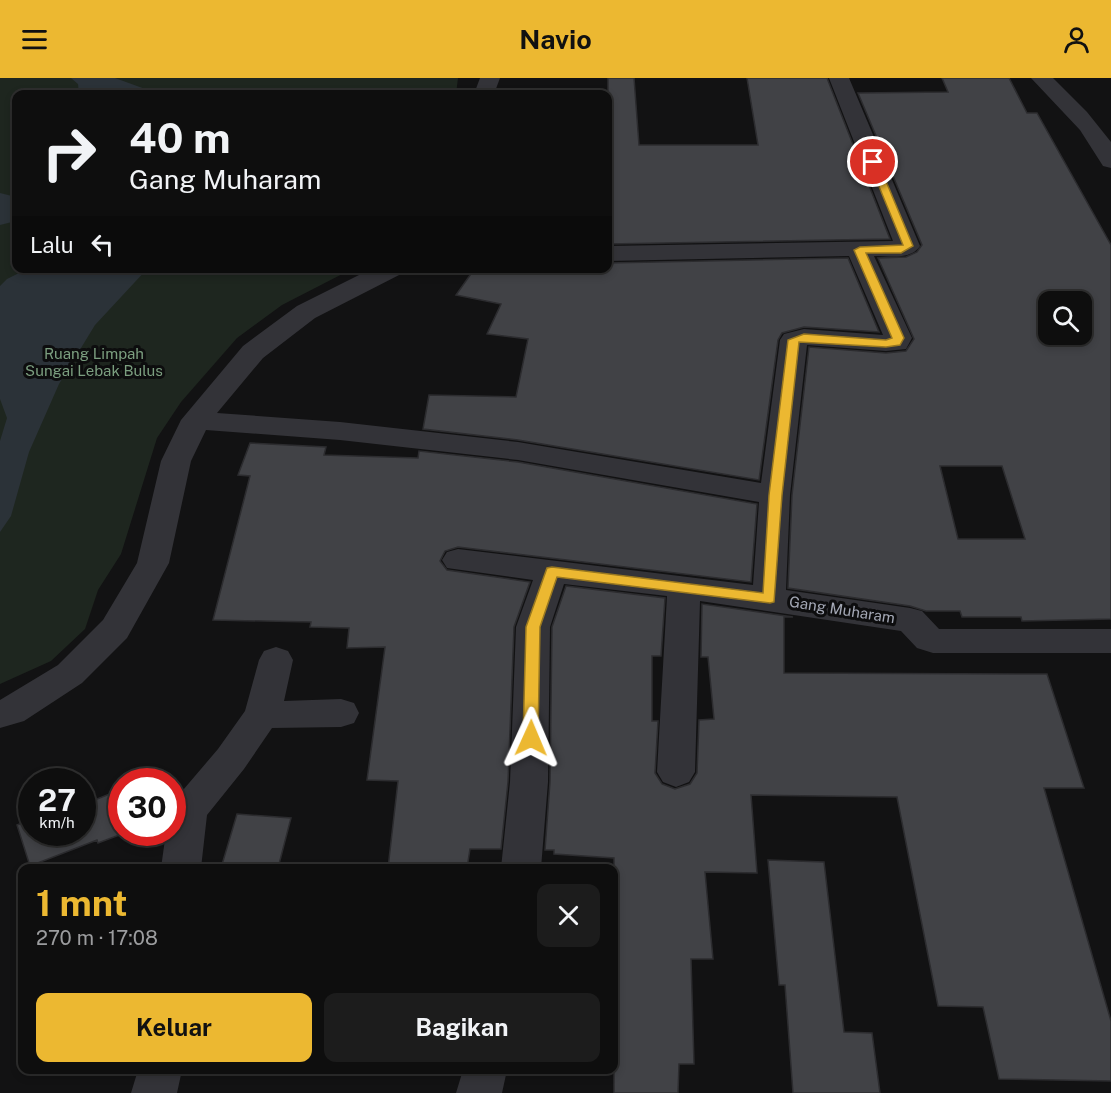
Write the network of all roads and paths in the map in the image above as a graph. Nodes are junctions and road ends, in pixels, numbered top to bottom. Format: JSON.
{"nodes":[{"id":1,"x":839,"y":78,"type":"edge"},
{"id":2,"x":1041,"y":78,"type":"edge"},
{"id":3,"x":1111,"y":161,"type":"edge"},
{"id":4,"x":860,"y":250,"type":"junction"},
{"id":5,"x":612,"y":253,"type":"edge"},
{"id":6,"x":384,"y":273,"type":"edge"},
{"id":7,"x":196,"y":420,"type":"junction"},
{"id":8,"x":775,"y":495,"type":"junction"},
{"id":9,"x":458,"y":560,"type":"dead end"},
{"id":10,"x":552,"y":572,"type":"junction"},
{"id":11,"x":684,"y":587,"type":"junction"},
{"id":12,"x":770,"y":599,"type":"junction"},
{"id":13,"x":1111,"y":641,"type":"edge"},
{"id":14,"x":276,"y":660,"type":"dead end"},
{"id":15,"x":342,"y":712,"type":"dead end"},
{"id":16,"x":0,"y":714,"type":"edge"},
{"id":17,"x":262,"y":715,"type":"junction"},
{"id":18,"x":676,"y":772,"type":"dead end"},
{"id":19,"x":181,"y":864,"type":"edge"},
{"id":20,"x":521,"y":864,"type":"edge"},
{"id":21,"x":158,"y":1074,"type":"edge"},
{"id":22,"x":483,"y":1074,"type":"edge"},
{"id":23,"x":154,"y":1093,"type":"edge"},
{"id":24,"x":479,"y":1093,"type":"edge"}],
"edges":[{"from":1,"to":4,"type":"street"},
{"from":2,"to":3,"type":"street"},
{"from":4,"to":5,"type":"street"},
{"from":4,"to":8,"type":"street"},
{"from":6,"to":7,"type":"street"},
{"from":7,"to":8,"type":"street"},
{"from":7,"to":16,"type":"street"},
{"from":8,"to":12,"type":"street"},
{"from":9,"to":10,"type":"street","name":"Gang Muharam"},
{"from":10,"to":11,"type":"street","name":"Gang Muharam"},
{"from":10,"to":20,"type":"street"},
{"from":11,"to":12,"type":"street","name":"Gang Muharam"},
{"from":11,"to":18,"type":"street"},
{"from":12,"to":13,"type":"street","name":"Gang Muharam"},
{"from":14,"to":17,"type":"street"},
{"from":15,"to":17,"type":"street"},
{"from":17,"to":19,"type":"street"},
{"from":21,"to":23,"type":"street"},
{"from":22,"to":24,"type":"street"}]}
